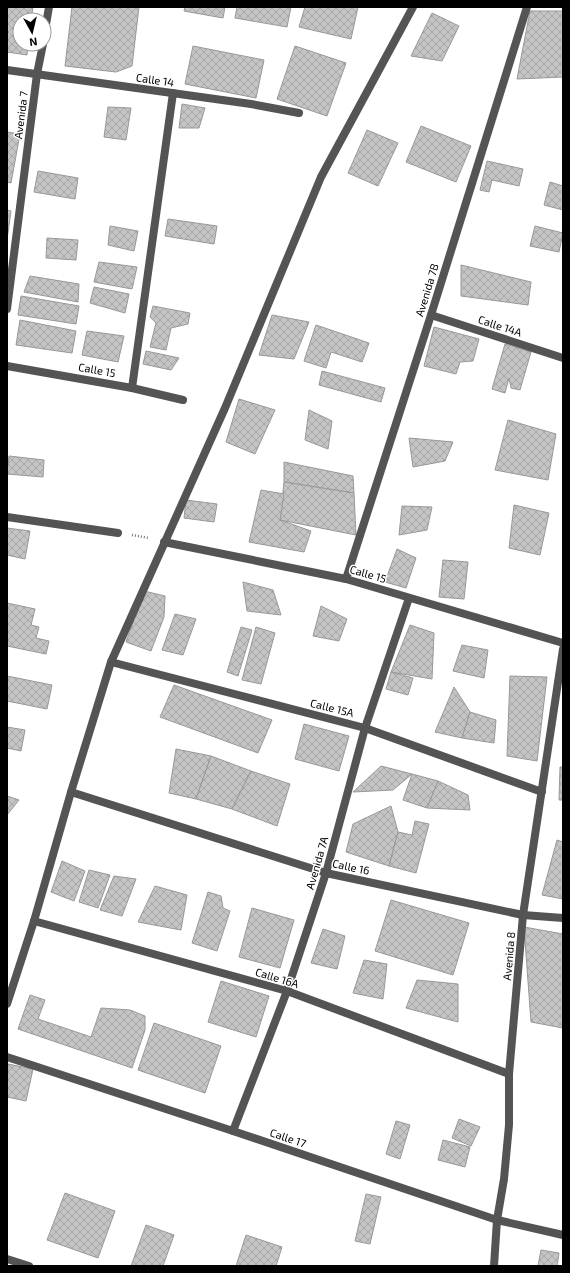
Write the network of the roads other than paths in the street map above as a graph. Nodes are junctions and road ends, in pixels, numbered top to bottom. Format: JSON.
{"nodes":[{"id":1,"x":413,"y":7,"type":"edge"},
{"id":2,"x":527,"y":7,"type":"edge"},
{"id":3,"x":41,"y":52,"type":"edge"},
{"id":4,"x":7,"y":70,"type":"edge"},
{"id":5,"x":37,"y":74,"type":"junction"},
{"id":6,"x":173,"y":93,"type":"junction"},
{"id":7,"x":299,"y":113,"type":"dead end"},
{"id":8,"x":7,"y":309,"type":"edge"},
{"id":9,"x":431,"y":315,"type":"junction"},
{"id":10,"x":563,"y":358,"type":"edge"},
{"id":11,"x":7,"y":366,"type":"edge"},
{"id":12,"x":132,"y":388,"type":"junction"},
{"id":13,"x":183,"y":400,"type":"dead end"},
{"id":14,"x":7,"y":517,"type":"edge"},
{"id":15,"x":118,"y":533,"type":"dead end"},
{"id":16,"x":164,"y":542,"type":"junction"},
{"id":17,"x":346,"y":579,"type":"junction"},
{"id":18,"x":409,"y":598,"type":"junction"},
{"id":19,"x":563,"y":643,"type":"edge"},
{"id":20,"x":563,"y":649,"type":"edge"},
{"id":21,"x":111,"y":662,"type":"junction"},
{"id":22,"x":365,"y":728,"type":"junction"},
{"id":23,"x":71,"y":792,"type":"junction"},
{"id":24,"x":542,"y":792,"type":"junction"},
{"id":25,"x":326,"y":873,"type":"junction"},
{"id":26,"x":523,"y":915,"type":"junction"},
{"id":27,"x":563,"y":918,"type":"edge"},
{"id":28,"x":34,"y":921,"type":"junction"},
{"id":29,"x":287,"y":991,"type":"junction"},
{"id":30,"x":7,"y":1004,"type":"edge"},
{"id":31,"x":7,"y":1057,"type":"edge"},
{"id":32,"x":509,"y":1074,"type":"junction"},
{"id":33,"x":233,"y":1131,"type":"junction"},
{"id":34,"x":497,"y":1220,"type":"junction"},
{"id":35,"x":563,"y":1235,"type":"edge"},
{"id":36,"x":7,"y":1259,"type":"edge"},
{"id":37,"x":29,"y":1266,"type":"edge"},
{"id":38,"x":494,"y":1266,"type":"edge"}],
"edges":[{"from":1,"to":16,"type":"street"},
{"from":2,"to":9,"type":"street","name":"Avenida 7B"},
{"from":3,"to":5,"type":"street","name":"Avenida 7"},
{"from":4,"to":5,"type":"street","name":"Calle 14"},
{"from":5,"to":6,"type":"street","name":"Calle 14"},
{"from":5,"to":8,"type":"street","name":"Avenida 7"},
{"from":6,"to":7,"type":"street","name":"Calle 14"},
{"from":6,"to":12,"type":"street"},
{"from":9,"to":10,"type":"street","name":"Calle 14A"},
{"from":9,"to":17,"type":"street","name":"Avenida 7B"},
{"from":11,"to":12,"type":"street","name":"Calle 15"},
{"from":12,"to":13,"type":"street","name":"Calle 15"},
{"from":14,"to":15,"type":"street"},
{"from":16,"to":17,"type":"street","name":"Calle 15"},
{"from":16,"to":21,"type":"street"},
{"from":17,"to":18,"type":"street","name":"Calle 15"},
{"from":18,"to":19,"type":"street","name":"Calle 15"},
{"from":18,"to":22,"type":"street","name":"Avenida 7A"},
{"from":20,"to":24,"type":"street","name":"Avenida 8"},
{"from":21,"to":22,"type":"street","name":"Calle 15A"},
{"from":21,"to":23,"type":"street"},
{"from":22,"to":24,"type":"street","name":"Calle 15A"},
{"from":22,"to":25,"type":"street","name":"Avenida 7A"},
{"from":23,"to":25,"type":"street","name":"Calle 16"},
{"from":23,"to":28,"type":"street"},
{"from":24,"to":26,"type":"street","name":"Avenida 8"},
{"from":25,"to":26,"type":"street","name":"Calle 16"},
{"from":25,"to":29,"type":"street","name":"Avenida 7A"},
{"from":26,"to":27,"type":"street","name":"Calle 16"},
{"from":26,"to":32,"type":"street","name":"Avenida 8"},
{"from":28,"to":29,"type":"street","name":"Calle 16A"},
{"from":28,"to":30,"type":"street"},
{"from":29,"to":32,"type":"street","name":"Calle 16A"},
{"from":29,"to":33,"type":"street","name":"Avenida 7A"},
{"from":31,"to":33,"type":"street","name":"Calle 17"},
{"from":32,"to":34,"type":"street","name":"Avenida 8"},
{"from":33,"to":34,"type":"street","name":"Calle 17"},
{"from":34,"to":35,"type":"street","name":"Calle 17"},
{"from":34,"to":38,"type":"street","name":"Avenida 8"},
{"from":36,"to":37,"type":"street"}]}
